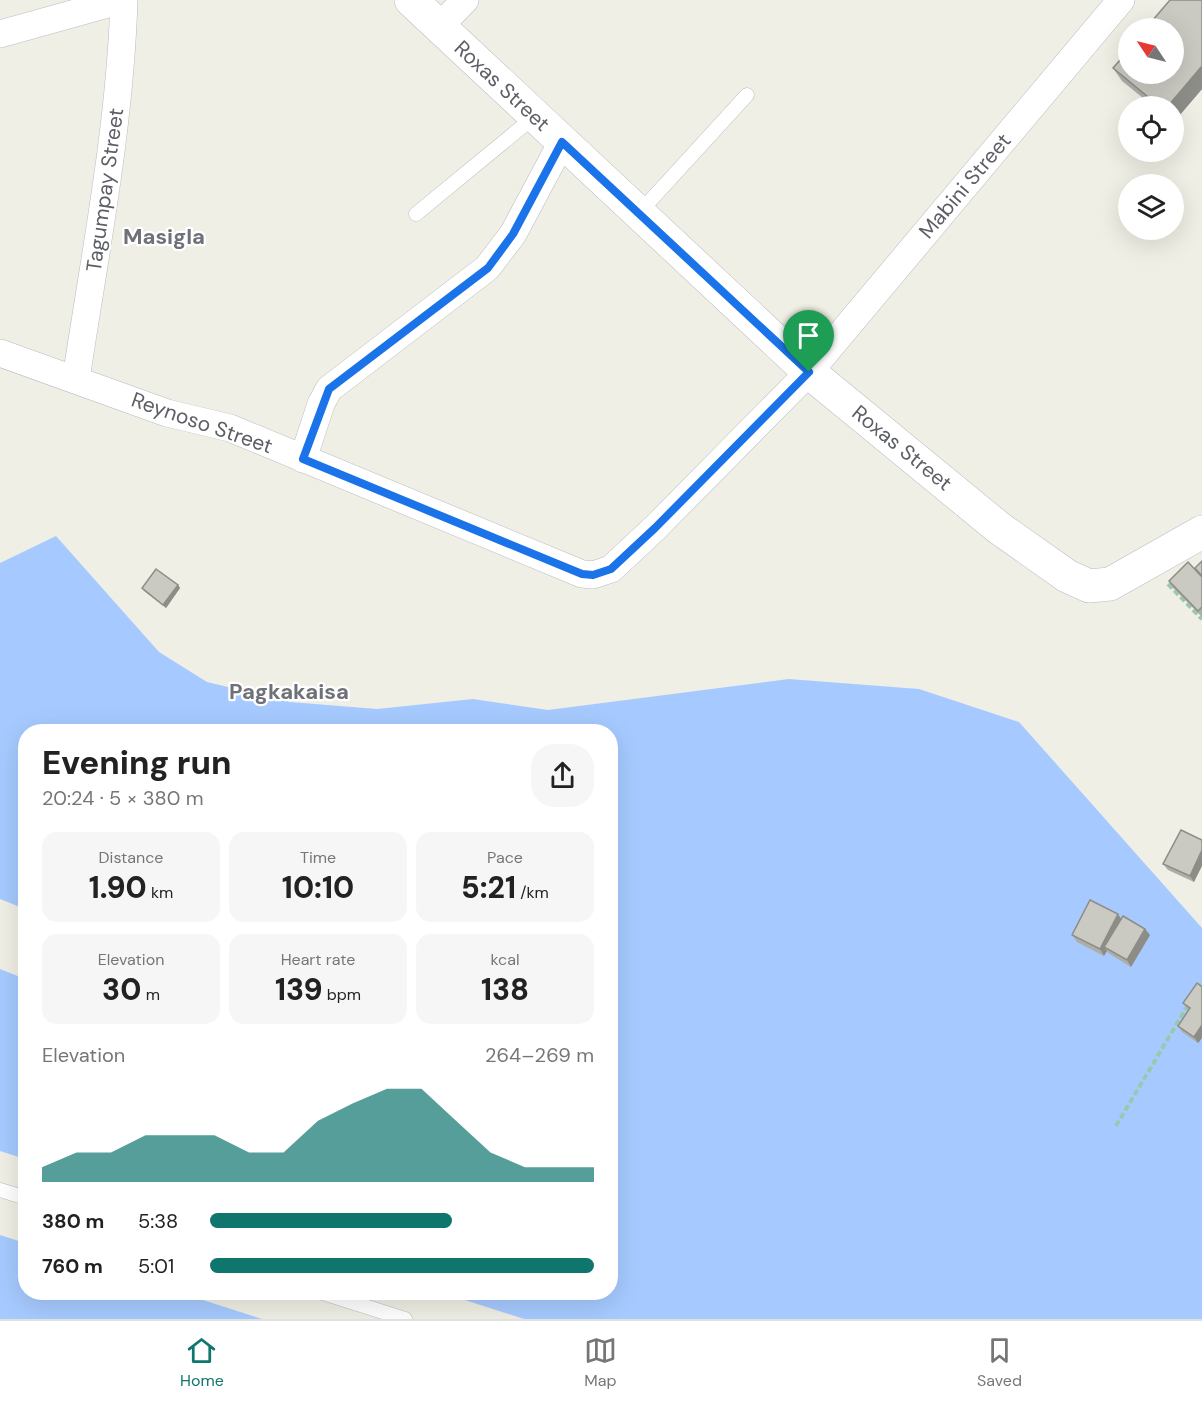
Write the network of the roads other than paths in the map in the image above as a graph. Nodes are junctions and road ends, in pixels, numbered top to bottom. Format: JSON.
{"nodes":[{"id":1,"x":123,"y":0,"type":"edge"},
{"id":2,"x":411,"y":0,"type":"edge"},
{"id":3,"x":465,"y":0,"type":"edge"},
{"id":4,"x":1120,"y":0,"type":"edge"},
{"id":5,"x":5,"y":26,"type":"edge"},
{"id":6,"x":439,"y":27,"type":"junction"},
{"id":7,"x":747,"y":96,"type":"dead end"},
{"id":8,"x":534,"y":117,"type":"junction"},
{"id":9,"x":562,"y":142,"type":"junction"},
{"id":10,"x":639,"y":213,"type":"junction"},
{"id":11,"x":416,"y":214,"type":"dead end"},
{"id":12,"x":0,"y":353,"type":"edge"},
{"id":13,"x":809,"y":372,"type":"junction"},
{"id":14,"x":76,"y":379,"type":"junction"},
{"id":15,"x":303,"y":459,"type":"junction"},
{"id":16,"x":1202,"y":532,"type":"edge"},
{"id":17,"x":0,"y":1190,"type":"edge"},
{"id":18,"x":18,"y":1196,"type":"edge"},
{"id":19,"x":345,"y":1300,"type":"edge"},
{"id":20,"x":405,"y":1319,"type":"edge"}],
"edges":[{"from":1,"to":5,"type":"street"},
{"from":1,"to":14,"type":"street","name":"Tagumpay Street"},
{"from":2,"to":6,"type":"street","name":"Roxas Street"},
{"from":3,"to":6,"type":"street"},
{"from":4,"to":13,"type":"street","name":"Mabini Street"},
{"from":6,"to":8,"type":"street","name":"Roxas Street"},
{"from":7,"to":10,"type":"lane"},
{"from":8,"to":9,"type":"street","name":"Roxas Street"},
{"from":8,"to":11,"type":"lane"},
{"from":9,"to":10,"type":"street","name":"Roxas Street"},
{"from":9,"to":15,"type":"street"},
{"from":10,"to":13,"type":"street","name":"Roxas Street"},
{"from":12,"to":14,"type":"street","name":"Reynoso Street"},
{"from":13,"to":15,"type":"street","name":"Reynoso Street"},
{"from":13,"to":16,"type":"street","name":"Roxas Street"},
{"from":14,"to":15,"type":"street","name":"Reynoso Street"},
{"from":17,"to":18,"type":"lane"},
{"from":19,"to":20,"type":"lane"}]}
